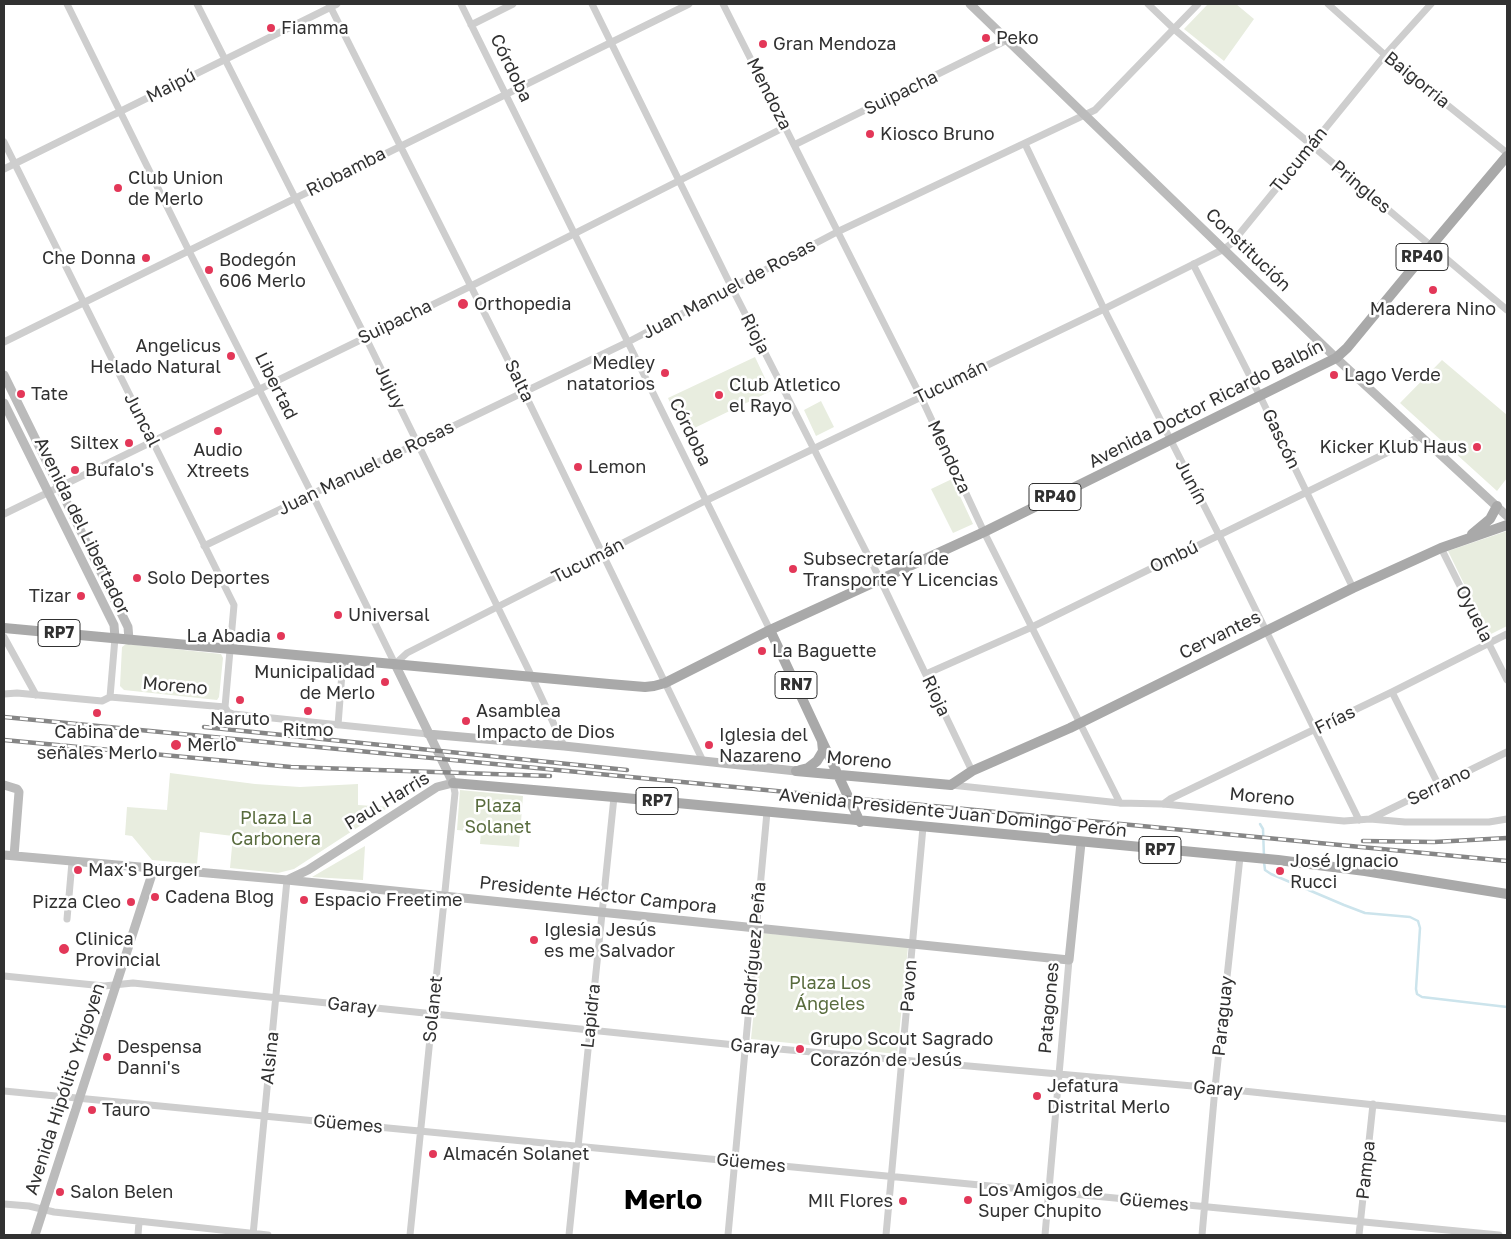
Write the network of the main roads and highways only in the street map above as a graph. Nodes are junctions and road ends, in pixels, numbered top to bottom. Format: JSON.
{"nodes":[{"id":1,"x":1507,"y":155,"type":"edge"},
{"id":2,"x":1497,"y":506,"type":"road end"},
{"id":3,"x":1507,"y":525,"type":"edge"},
{"id":4,"x":1466,"y":539,"type":"junction"},
{"id":5,"x":4,"y":628,"type":"edge"},
{"id":6,"x":770,"y":630,"type":"junction"},
{"id":7,"x":822,"y":740,"type":"junction"},
{"id":8,"x":838,"y":774,"type":"junction"},
{"id":9,"x":453,"y":783,"type":"road end"},
{"id":10,"x":951,"y":785,"type":"joint"},
{"id":11,"x":860,"y":822,"type":"junction"},
{"id":12,"x":1507,"y":894,"type":"edge"}],
"edges":[{"from":1,"to":6,"type":"main road","name":"Avenida Doctor Ricardo Balbín","number":"RP40"},
{"from":2,"to":4,"type":"main road"},
{"from":3,"to":4,"type":"main road","name":"Cervantes"},
{"from":4,"to":10,"type":"main road","name":"Cervantes"},
{"from":5,"to":6,"type":"main road","name":"Avenida Doctor Ricardo Balbín","number":"RP7"},
{"from":6,"to":7,"type":"main road","name":"Córdoba","number":"RN7"},
{"from":7,"to":8,"type":"main road","name":"Córdoba","number":"RN7"},
{"from":7,"to":8,"type":"main road","name":"Moreno"},
{"from":8,"to":10,"type":"main road","name":"Moreno"},
{"from":8,"to":11,"type":"main road","name":"Córdoba","number":"RN7"},
{"from":9,"to":11,"type":"main road","name":"Avenida Presidente Juan Domingo Perón","number":"RP7"},
{"from":11,"to":12,"type":"main road","name":"Avenida Presidente Juan Domingo Perón","number":"RP7"}]}
